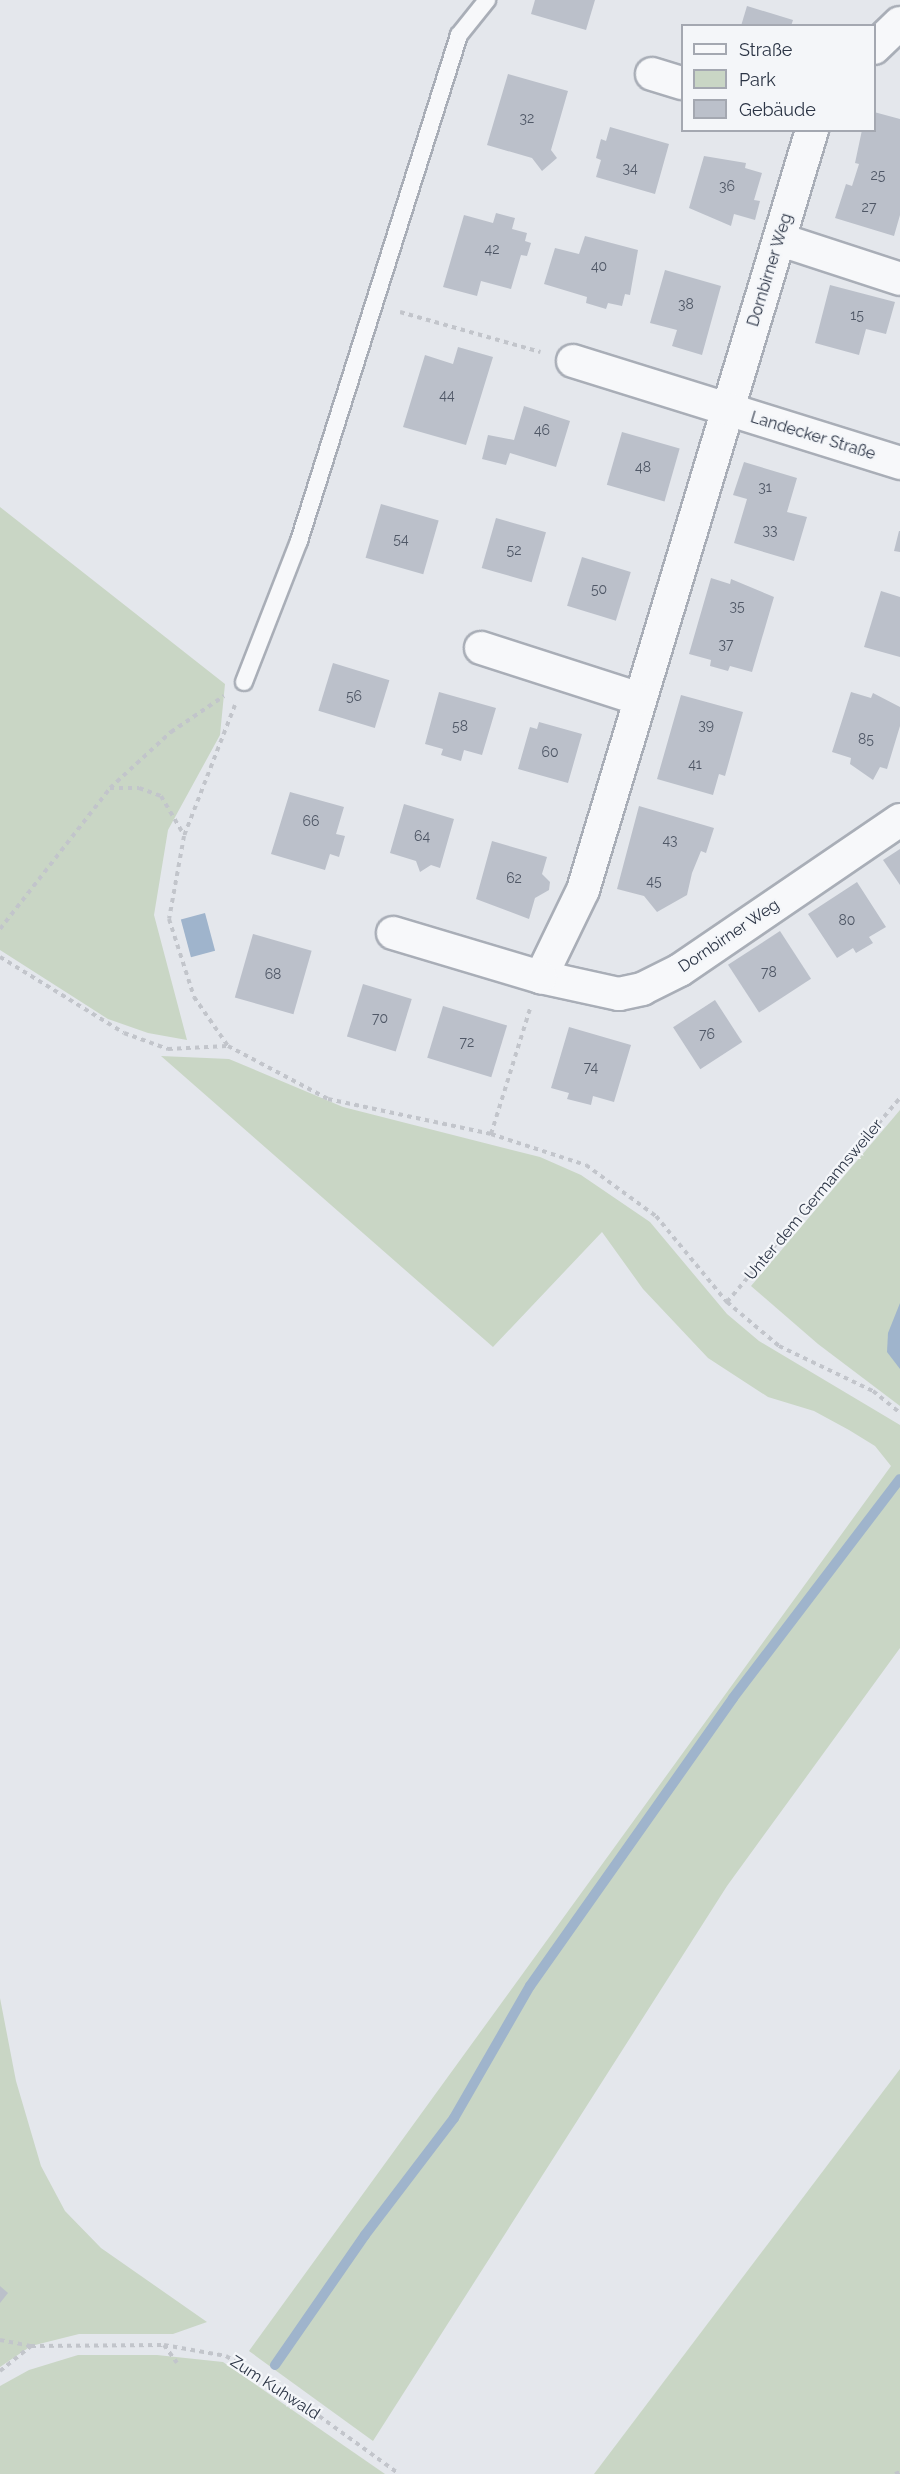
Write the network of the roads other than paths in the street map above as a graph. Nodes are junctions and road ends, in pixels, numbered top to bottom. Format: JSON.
{"nodes":[{"id":1,"x":487,"y":0,"type":"edge"},
{"id":2,"x":900,"y":23,"type":"edge"},
{"id":3,"x":876,"y":46,"type":"edge"},
{"id":4,"x":652,"y":74,"type":"dead end"},
{"id":5,"x":681,"y":83,"type":"edge"},
{"id":6,"x":811,"y":132,"type":"edge"},
{"id":7,"x":781,"y":240,"type":"junction"},
{"id":8,"x":900,"y":279,"type":"edge"},
{"id":9,"x":573,"y":361,"type":"road end"},
{"id":10,"x":726,"y":409,"type":"junction"},
{"id":11,"x":900,"y":463,"type":"edge"},
{"id":12,"x":481,"y":648,"type":"dead end"},
{"id":13,"x":244,"y":681,"type":"road end"},
{"id":14,"x":640,"y":699,"type":"junction"},
{"id":15,"x":900,"y":819,"type":"edge"},
{"id":16,"x":393,"y":933,"type":"dead end"},
{"id":17,"x":541,"y":977,"type":"junction"}],
"edges":[{"from":1,"to":13,"type":"lane"},
{"from":2,"to":3,"type":"street"},
{"from":4,"to":5,"type":"street"},
{"from":6,"to":7,"type":"street","name":"Dornbirner Weg"},
{"from":7,"to":8,"type":"street"},
{"from":7,"to":10,"type":"street","name":"Dornbirner Weg"},
{"from":9,"to":10,"type":"street"},
{"from":10,"to":11,"type":"street","name":"Landecker Straße"},
{"from":10,"to":14,"type":"street","name":"Dornbirner Weg"},
{"from":12,"to":14,"type":"street"},
{"from":14,"to":17,"type":"street","name":"Dornbirner Weg"},
{"from":15,"to":17,"type":"street","name":"Dornbirner Weg"},
{"from":16,"to":17,"type":"street","name":"Dornbirner Weg"}]}
